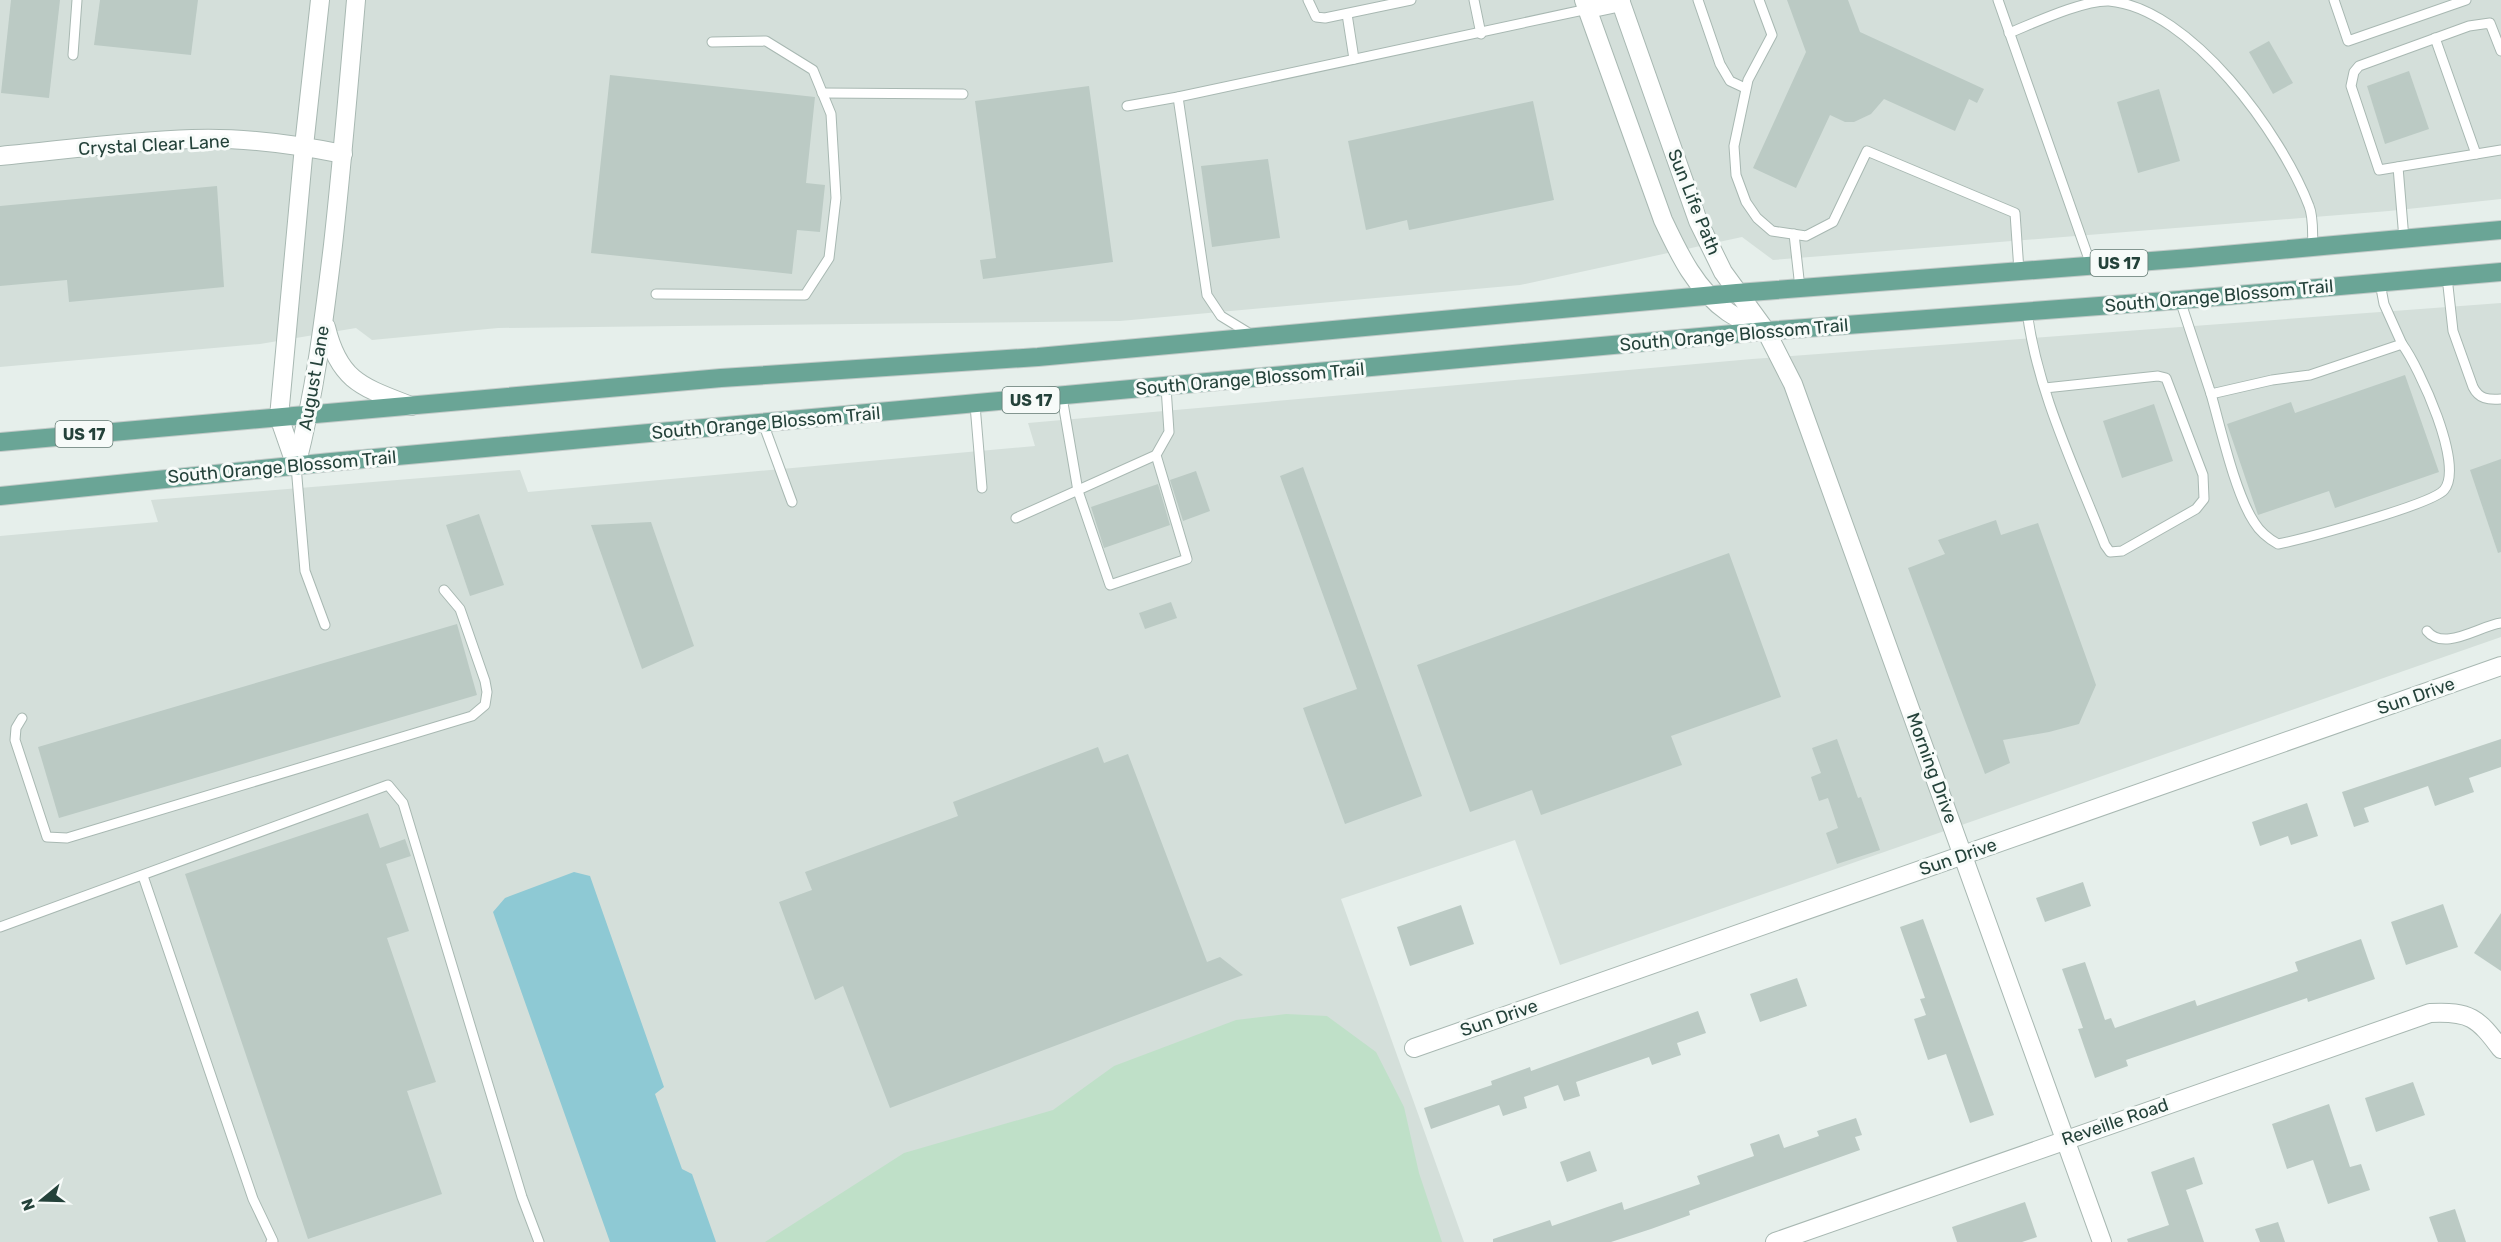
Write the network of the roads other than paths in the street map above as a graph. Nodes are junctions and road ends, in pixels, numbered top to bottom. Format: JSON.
{"nodes":[{"id":1,"x":77,"y":0,"type":"edge"},
{"id":2,"x":320,"y":0,"type":"edge"},
{"id":3,"x":356,"y":0,"type":"edge"},
{"id":4,"x":1308,"y":0,"type":"edge"},
{"id":5,"x":1411,"y":0,"type":"edge"},
{"id":6,"x":1474,"y":0,"type":"edge"},
{"id":7,"x":1698,"y":0,"type":"edge"},
{"id":8,"x":1759,"y":0,"type":"edge"},
{"id":9,"x":1998,"y":0,"type":"edge"},
{"id":10,"x":2334,"y":0,"type":"edge"},
{"id":11,"x":2466,"y":0,"type":"edge"},
{"id":12,"x":1621,"y":1,"type":"edge"},
{"id":13,"x":1586,"y":5,"type":"edge"},
{"id":14,"x":1347,"y":14,"type":"junction"},
{"id":15,"x":2009,"y":33,"type":"junction"},
{"id":16,"x":1481,"y":34,"type":"junction"},
{"id":17,"x":2435,"y":38,"type":"junction"},
{"id":18,"x":712,"y":42,"type":"dead end"},
{"id":19,"x":2501,"y":51,"type":"edge"},
{"id":20,"x":73,"y":55,"type":"dead end"},
{"id":21,"x":1354,"y":59,"type":"junction"},
{"id":22,"x":1746,"y":88,"type":"junction"},
{"id":23,"x":822,"y":93,"type":"junction"},
{"id":24,"x":963,"y":94,"type":"dead end"},
{"id":25,"x":1178,"y":97,"type":"junction"},
{"id":26,"x":1127,"y":106,"type":"dead end"},
{"id":27,"x":304,"y":146,"type":"junction"},
{"id":28,"x":2501,"y":150,"type":"edge"},
{"id":29,"x":343,"y":154,"type":"junction"},
{"id":30,"x":2476,"y":154,"type":"junction"},
{"id":31,"x":0,"y":156,"type":"edge"},
{"id":32,"x":2398,"y":167,"type":"junction"},
{"id":33,"x":2501,"y":230,"type":"edge"},
{"id":34,"x":1794,"y":234,"type":"junction"},
{"id":35,"x":2404,"y":239,"type":"junction"},
{"id":36,"x":2313,"y":247,"type":"junction"},
{"id":37,"x":2091,"y":265,"type":"junction"},
{"id":38,"x":2019,"y":271,"type":"junction"},
{"id":39,"x":2501,"y":272,"type":"edge"},
{"id":40,"x":2447,"y":277,"type":"junction"},
{"id":41,"x":2380,"y":283,"type":"junction"},
{"id":42,"x":1800,"y":288,"type":"junction"},
{"id":43,"x":1737,"y":293,"type":"junction"},
{"id":44,"x":656,"y":294,"type":"dead end"},
{"id":45,"x":1708,"y":296,"type":"junction"},
{"id":46,"x":2180,"y":300,"type":"junction"},
{"id":47,"x":2027,"y":311,"type":"junction"},
{"id":48,"x":324,"y":320,"type":"junction"},
{"id":49,"x":1766,"y":331,"type":"junction"},
{"id":50,"x":1256,"y":337,"type":"junction"},
{"id":51,"x":2402,"y":344,"type":"junction"},
{"id":52,"x":1166,"y":387,"type":"junction"},
{"id":53,"x":2045,"y":388,"type":"junction"},
{"id":54,"x":2211,"y":394,"type":"junction"},
{"id":55,"x":1062,"y":397,"type":"junction"},
{"id":56,"x":2501,"y":399,"type":"edge"},
{"id":57,"x":975,"y":405,"type":"junction"},
{"id":58,"x":411,"y":406,"type":"junction"},
{"id":59,"x":310,"y":415,"type":"junction"},
{"id":60,"x":279,"y":417,"type":"junction"},
{"id":61,"x":763,"y":423,"type":"junction"},
{"id":62,"x":0,"y":442,"type":"edge"},
{"id":63,"x":1156,"y":455,"type":"junction"},
{"id":64,"x":296,"y":466,"type":"junction"},
{"id":65,"x":982,"y":488,"type":"dead end"},
{"id":66,"x":1078,"y":491,"type":"junction"},
{"id":67,"x":0,"y":496,"type":"edge"},
{"id":68,"x":792,"y":502,"type":"dead end"},
{"id":69,"x":1016,"y":518,"type":"dead end"},
{"id":70,"x":444,"y":590,"type":"dead end"},
{"id":71,"x":2501,"y":623,"type":"edge"},
{"id":72,"x":325,"y":625,"type":"dead end"},
{"id":73,"x":2427,"y":631,"type":"dead end"},
{"id":74,"x":2501,"y":666,"type":"edge"},
{"id":75,"x":22,"y":718,"type":"dead end"},
{"id":76,"x":1964,"y":855,"type":"junction"},
{"id":77,"x":143,"y":876,"type":"junction"},
{"id":78,"x":0,"y":927,"type":"edge"},
{"id":79,"x":1414,"y":1048,"type":"dead end"},
{"id":80,"x":2501,"y":1049,"type":"edge"},
{"id":81,"x":2064,"y":1139,"type":"junction"},
{"id":82,"x":273,"y":1242,"type":"edge"},
{"id":83,"x":539,"y":1242,"type":"edge"},
{"id":84,"x":1775,"y":1242,"type":"edge"},
{"id":85,"x":2102,"y":1242,"type":"edge"}],
"edges":[{"from":1,"to":20,"type":"lane"},
{"from":2,"to":27,"type":"street","name":"August Lane"},
{"from":3,"to":29,"type":"street","name":"August Lane"},
{"from":4,"to":14,"type":"lane"},
{"from":5,"to":14,"type":"lane"},
{"from":6,"to":16,"type":"lane"},
{"from":7,"to":22,"type":"lane"},
{"from":8,"to":22,"type":"lane"},
{"from":9,"to":15,"type":"lane"},
{"from":10,"to":11,"type":"lane"},
{"from":12,"to":13,"type":"street"},
{"from":12,"to":43,"type":"street","name":"Sun Life Path"},
{"from":13,"to":16,"type":"lane"},
{"from":13,"to":45,"type":"street","name":"Sun Life Path"},
{"from":14,"to":21,"type":"lane"},
{"from":15,"to":36,"type":"lane"},
{"from":15,"to":37,"type":"lane"},
{"from":16,"to":21,"type":"lane"},
{"from":17,"to":19,"type":"lane"},
{"from":17,"to":30,"type":"lane"},
{"from":17,"to":32,"type":"lane"},
{"from":18,"to":23,"type":"lane"},
{"from":21,"to":25,"type":"lane"},
{"from":22,"to":34,"type":"lane"},
{"from":23,"to":24,"type":"lane"},
{"from":23,"to":44,"type":"lane"},
{"from":25,"to":26,"type":"lane"},
{"from":25,"to":50,"type":"lane"},
{"from":27,"to":29,"type":"street","name":"Crystal Clear Lane"},
{"from":27,"to":31,"type":"street","name":"Crystal Clear Lane"},
{"from":27,"to":60,"type":"street","name":"August Lane"},
{"from":28,"to":30,"type":"lane"},
{"from":29,"to":48,"type":"street","name":"August Lane"},
{"from":30,"to":32,"type":"lane"},
{"from":32,"to":35,"type":"lane"},
{"from":33,"to":35,"type":"main road","number":"US 17"},
{"from":34,"to":38,"type":"lane"},
{"from":34,"to":42,"type":"lane"},
{"from":35,"to":36,"type":"main road","number":"US 17"},
{"from":36,"to":37,"type":"main road","number":"US 17"},
{"from":37,"to":38,"type":"main road","number":"US 17"},
{"from":38,"to":42,"type":"main road","number":"US 17"},
{"from":39,"to":40,"type":"main road","name":"South Orange Blossom Trail","number":"US 17"},
{"from":40,"to":41,"type":"main road","name":"South Orange Blossom Trail","number":"US 17"},
{"from":40,"to":56,"type":"lane"},
{"from":41,"to":46,"type":"main road","name":"South Orange Blossom Trail","number":"US 17"},
{"from":41,"to":51,"type":"lane"},
{"from":42,"to":43,"type":"main road","number":"US 17"},
{"from":43,"to":45,"type":"main road","number":"US 17"},
{"from":43,"to":49,"type":"street","name":"Sun Life Path"},
{"from":45,"to":49,"type":"street","name":"Sun Life Path"},
{"from":45,"to":50,"type":"main road","number":"US 17"},
{"from":46,"to":47,"type":"main road","name":"South Orange Blossom Trail","number":"US 17"},
{"from":46,"to":54,"type":"lane"},
{"from":47,"to":49,"type":"main road","name":"South Orange Blossom Trail","number":"US 17"},
{"from":47,"to":53,"type":"lane"},
{"from":48,"to":58,"type":"street"},
{"from":48,"to":59,"type":"street","name":"August Lane"},
{"from":49,"to":52,"type":"main road","name":"South Orange Blossom Trail","number":"US 17"},
{"from":49,"to":76,"type":"street","name":"Morning Drive"},
{"from":50,"to":58,"type":"main road","number":"US 17"},
{"from":51,"to":54,"type":"lane"},
{"from":51,"to":54,"type":"lane"},
{"from":52,"to":55,"type":"main road","name":"South Orange Blossom Trail","number":"US 17"},
{"from":52,"to":63,"type":"lane"},
{"from":53,"to":53,"type":"lane"},
{"from":55,"to":57,"type":"main road","name":"South Orange Blossom Trail","number":"US 17"},
{"from":55,"to":66,"type":"lane"},
{"from":57,"to":61,"type":"main road","name":"South Orange Blossom Trail","number":"US 17"},
{"from":57,"to":65,"type":"lane"},
{"from":58,"to":59,"type":"main road","number":"US 17"},
{"from":59,"to":60,"type":"main road","number":"US 17"},
{"from":59,"to":64,"type":"street","name":"August Lane"},
{"from":60,"to":62,"type":"main road","number":"US 17"},
{"from":60,"to":64,"type":"street","name":"August Lane"},
{"from":61,"to":64,"type":"main road","name":"South Orange Blossom Trail","number":"US 17"},
{"from":61,"to":68,"type":"lane"},
{"from":63,"to":66,"type":"lane"},
{"from":63,"to":66,"type":"lane"},
{"from":64,"to":67,"type":"main road","name":"South Orange Blossom Trail"},
{"from":64,"to":72,"type":"lane"},
{"from":66,"to":69,"type":"lane"},
{"from":70,"to":75,"type":"lane"},
{"from":71,"to":73,"type":"lane"},
{"from":74,"to":76,"type":"street","name":"Sun Drive"},
{"from":76,"to":79,"type":"street","name":"Sun Drive"},
{"from":76,"to":81,"type":"street","name":"Morning Drive"},
{"from":77,"to":78,"type":"lane"},
{"from":77,"to":82,"type":"lane"},
{"from":77,"to":83,"type":"lane"},
{"from":80,"to":81,"type":"street","name":"Reveille Road"},
{"from":81,"to":84,"type":"street","name":"Reveille Road"},
{"from":81,"to":85,"type":"street","name":"Morning Drive"}]}
